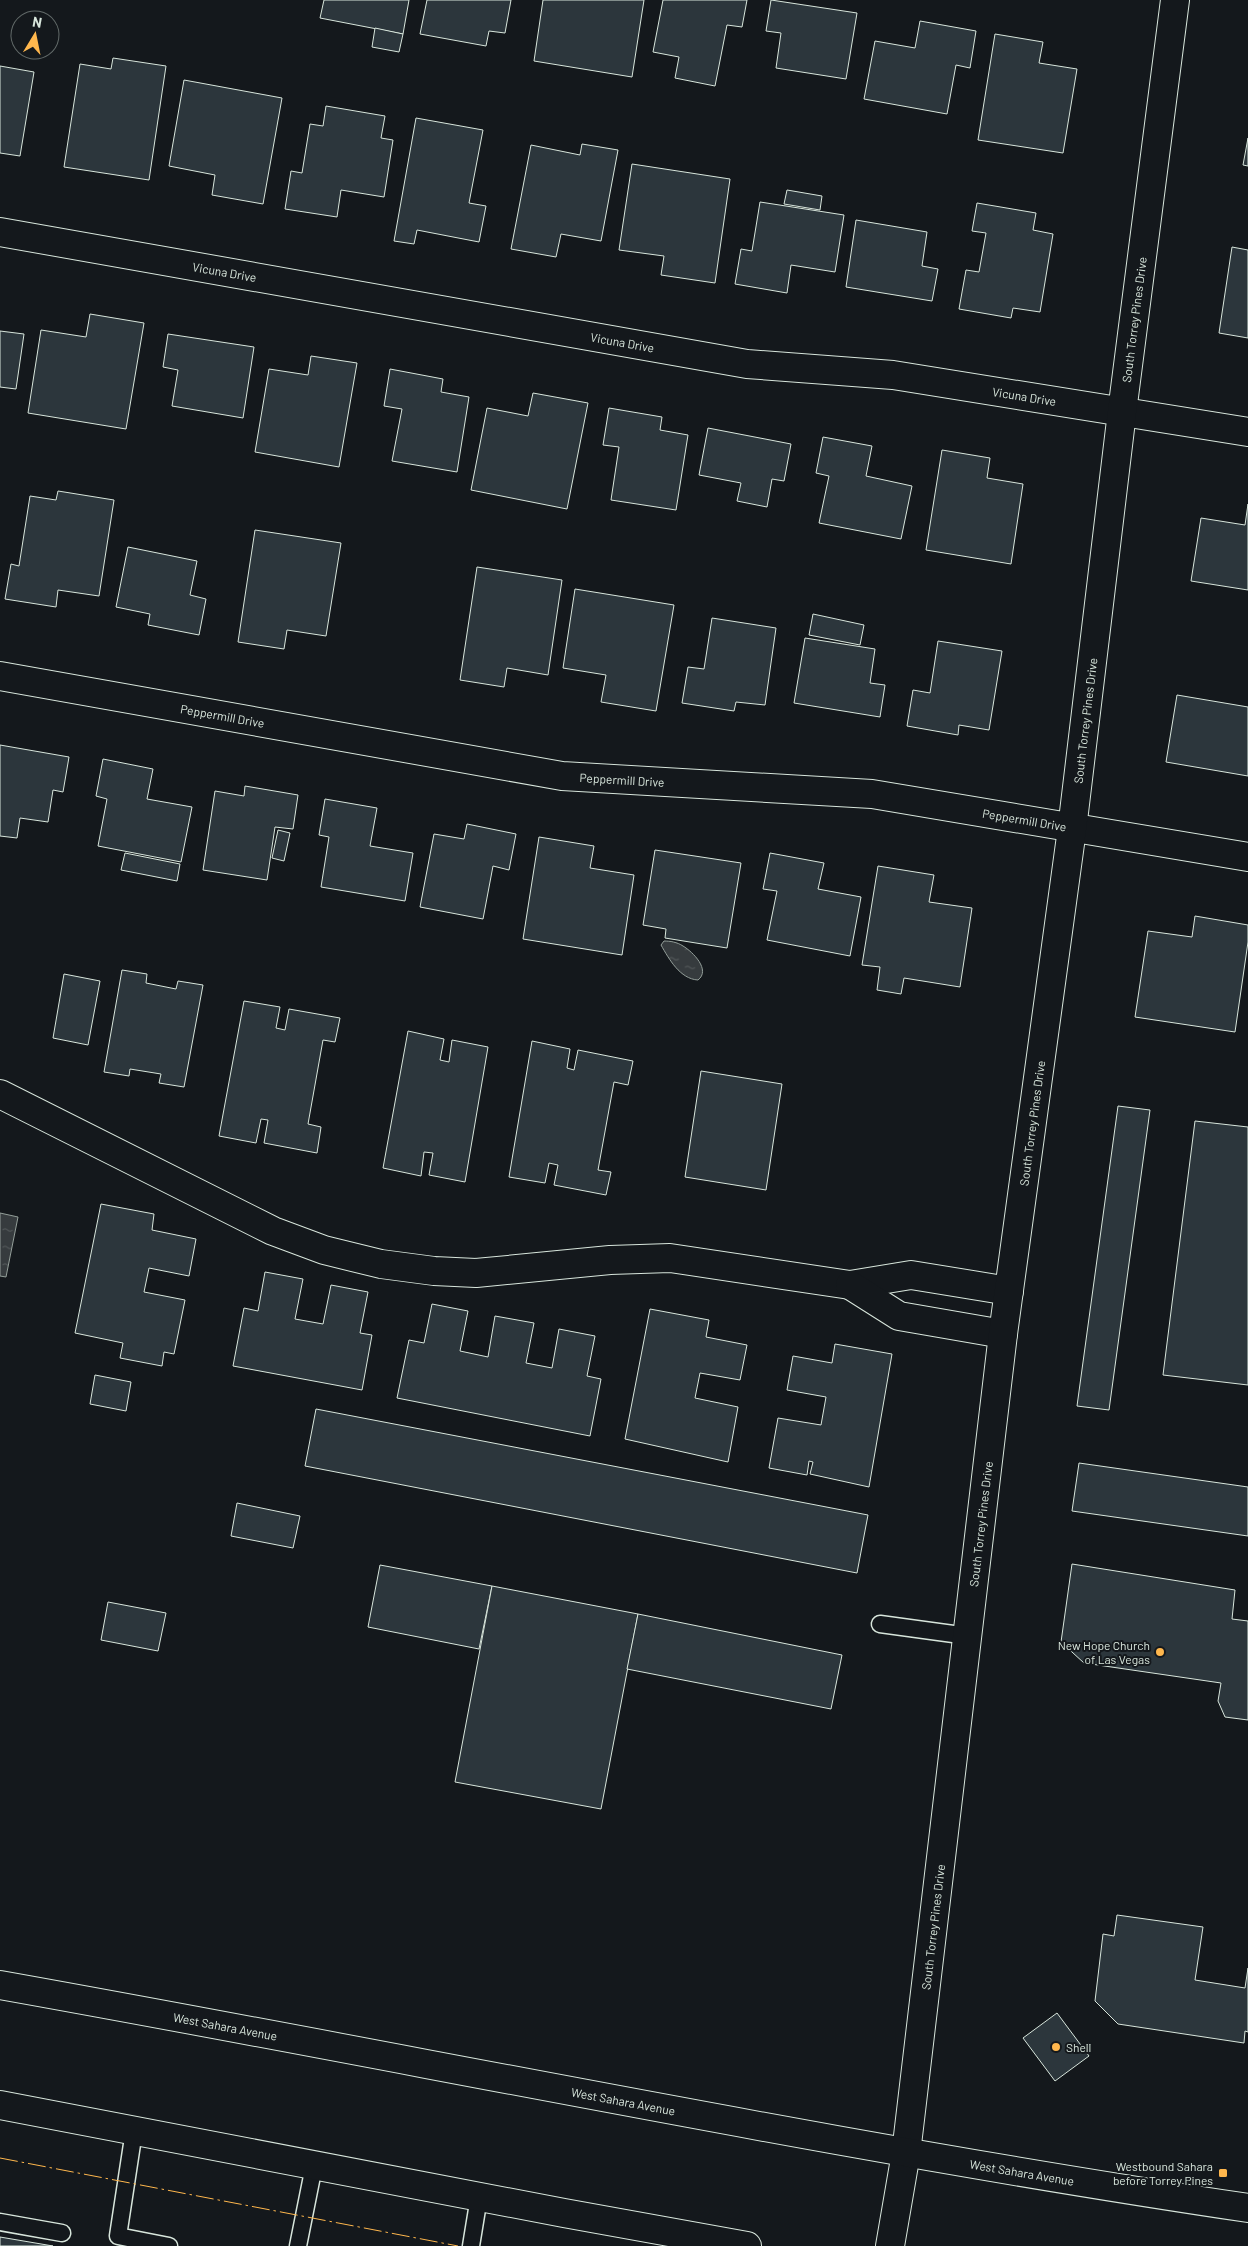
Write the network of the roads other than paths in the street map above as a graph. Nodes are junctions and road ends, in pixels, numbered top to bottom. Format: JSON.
{"nodes":[{"id":1,"x":1174,"y":0,"type":"edge"},
{"id":2,"x":0,"y":232,"type":"edge"},
{"id":3,"x":1122,"y":412,"type":"junction"},
{"id":4,"x":1248,"y":432,"type":"edge"},
{"id":5,"x":0,"y":676,"type":"edge"},
{"id":6,"x":1072,"y":829,"type":"junction"},
{"id":7,"x":1248,"y":857,"type":"edge"},
{"id":8,"x":0,"y":1094,"type":"edge"},
{"id":9,"x":850,"y":1285,"type":"junction"},
{"id":10,"x":1009,"y":1291,"type":"junction"},
{"id":11,"x":1003,"y":1334,"type":"junction"},
{"id":12,"x":880,"y":1624,"type":"dead end"},
{"id":13,"x":968,"y":1636,"type":"junction"},
{"id":14,"x":5,"y":1990,"type":"edge"},
{"id":15,"x":0,"y":2105,"type":"edge"},
{"id":16,"x":134,"y":2131,"type":"junction"},
{"id":17,"x":906,"y":2154,"type":"junction"},
{"id":18,"x":314,"y":2166,"type":"junction"},
{"id":19,"x":479,"y":2197,"type":"junction"},
{"id":20,"x":1248,"y":2208,"type":"edge"},
{"id":21,"x":0,"y":2222,"type":"edge"},
{"id":22,"x":62,"y":2233,"type":"dead end"},
{"id":23,"x":680,"y":2240,"type":"edge"},
{"id":24,"x":169,"y":2246,"type":"edge"},
{"id":25,"x":298,"y":2246,"type":"edge"},
{"id":26,"x":471,"y":2246,"type":"edge"},
{"id":27,"x":747,"y":2246,"type":"edge"},
{"id":28,"x":890,"y":2246,"type":"edge"}],
"edges":[{"from":1,"to":3,"type":"main road","name":"South Torrey Pines Drive"},
{"from":2,"to":3,"type":"main road","name":"Vicuna Drive"},
{"from":3,"to":4,"type":"main road","name":"Vicuna Drive"},
{"from":3,"to":6,"type":"main road","name":"South Torrey Pines Drive"},
{"from":5,"to":6,"type":"main road","name":"Peppermill Drive"},
{"from":6,"to":7,"type":"main road","name":"Peppermill Drive"},
{"from":6,"to":10,"type":"main road","name":"South Torrey Pines Drive"},
{"from":8,"to":9,"type":"main road"},
{"from":9,"to":10,"type":"main road"},
{"from":9,"to":11,"type":"main road"},
{"from":10,"to":11,"type":"main road","name":"South Torrey Pines Drive"},
{"from":11,"to":13,"type":"main road","name":"South Torrey Pines Drive"},
{"from":12,"to":13,"type":"lane"},
{"from":13,"to":17,"type":"main road","name":"South Torrey Pines Drive"},
{"from":14,"to":17,"type":"main road","name":"West Sahara Avenue"},
{"from":15,"to":16,"type":"main road"},
{"from":16,"to":18,"type":"main road"},
{"from":16,"to":24,"type":"lane"},
{"from":17,"to":20,"type":"main road","name":"West Sahara Avenue"},
{"from":17,"to":28,"type":"main road","name":"South Torrey Pines Drive"},
{"from":18,"to":19,"type":"main road"},
{"from":18,"to":25,"type":"lane"},
{"from":19,"to":23,"type":"main road"},
{"from":19,"to":26,"type":"lane"},
{"from":21,"to":22,"type":"lane"},
{"from":23,"to":27,"type":"main road"}]}
